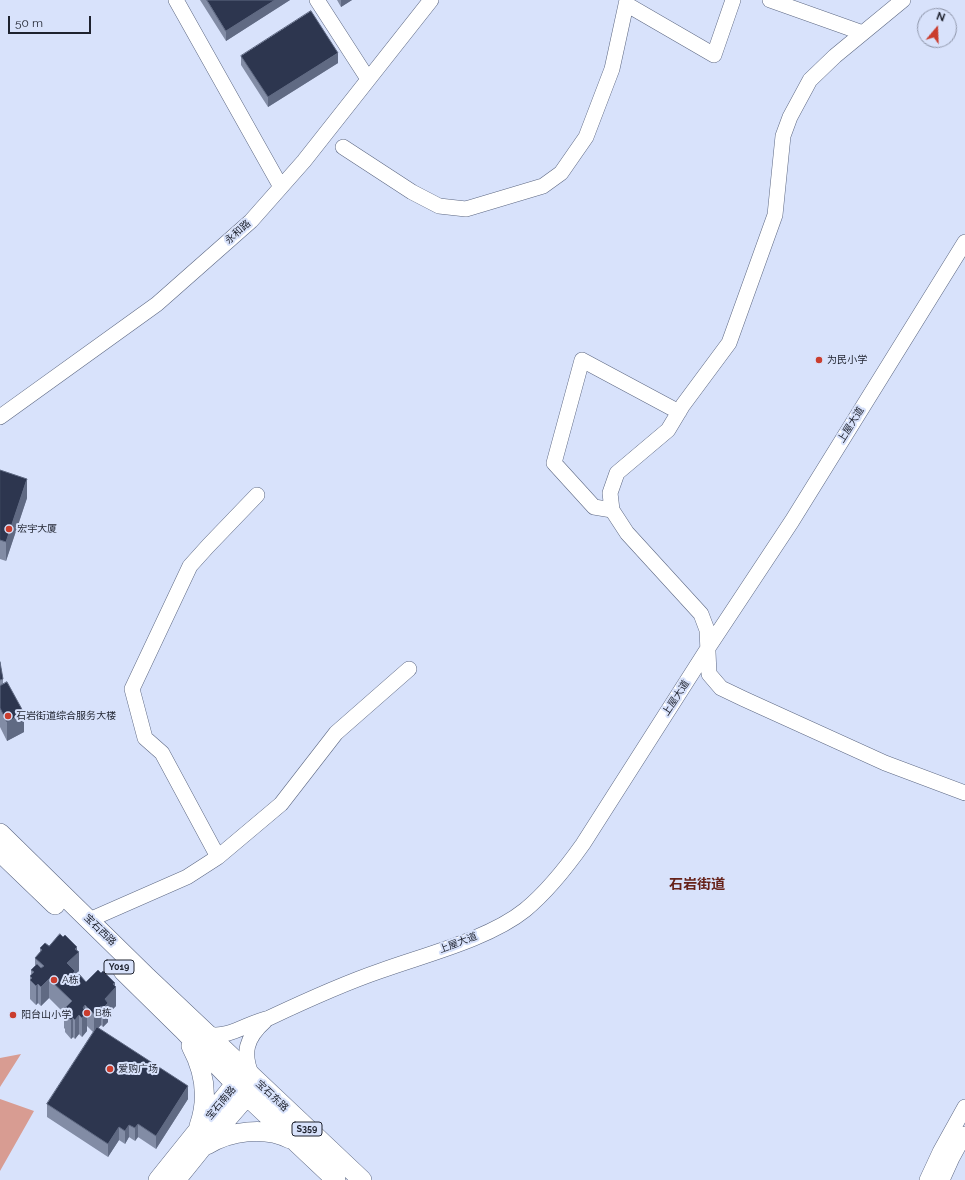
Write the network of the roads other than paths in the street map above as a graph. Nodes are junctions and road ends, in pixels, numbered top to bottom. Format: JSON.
{"nodes":[{"id":1,"x":176,"y":0,"type":"edge"},
{"id":2,"x":317,"y":0,"type":"edge"},
{"id":3,"x":431,"y":0,"type":"edge"},
{"id":4,"x":733,"y":0,"type":"edge"},
{"id":5,"x":770,"y":0,"type":"edge"},
{"id":6,"x":903,"y":0,"type":"edge"},
{"id":7,"x":627,"y":2,"type":"edge"},
{"id":8,"x":862,"y":33,"type":"junction"},
{"id":9,"x":368,"y":80,"type":"junction"},
{"id":10,"x":343,"y":147,"type":"dead end"},
{"id":11,"x":281,"y":187,"type":"junction"},
{"id":12,"x":965,"y":242,"type":"edge"},
{"id":13,"x":679,"y":412,"type":"junction"},
{"id":14,"x":0,"y":416,"type":"edge"},
{"id":15,"x":257,"y":495,"type":"dead end"},
{"id":16,"x":612,"y":510,"type":"junction"},
{"id":17,"x":708,"y":648,"type":"junction"},
{"id":18,"x":409,"y":668,"type":"dead end"},
{"id":19,"x":965,"y":793,"type":"edge"},
{"id":20,"x":0,"y":833,"type":"edge"},
{"id":21,"x":0,"y":852,"type":"edge"},
{"id":22,"x":218,"y":857,"type":"junction"},
{"id":23,"x":89,"y":920,"type":"junction"},
{"id":24,"x":269,"y":1018,"type":"junction"},
{"id":25,"x":182,"y":1029,"type":"junction"},
{"id":26,"x":208,"y":1034,"type":"junction"},
{"id":27,"x":245,"y":1086,"type":"junction"},
{"id":28,"x":965,"y":1107,"type":"edge"},
{"id":29,"x":965,"y":1134,"type":"edge"},
{"id":30,"x":198,"y":1140,"type":"junction"},
{"id":31,"x":296,"y":1143,"type":"junction"},
{"id":32,"x":158,"y":1180,"type":"edge"},
{"id":33,"x":176,"y":1180,"type":"edge"},
{"id":34,"x":336,"y":1180,"type":"edge"},
{"id":35,"x":362,"y":1180,"type":"edge"},
{"id":36,"x":926,"y":1180,"type":"edge"},
{"id":37,"x":942,"y":1180,"type":"edge"}],
"edges":[{"from":1,"to":11,"type":"street"},
{"from":2,"to":9,"type":"street"},
{"from":3,"to":9,"type":"street","name":"永和路"},
{"from":4,"to":7,"type":"street"},
{"from":5,"to":8,"type":"street"},
{"from":6,"to":8,"type":"street"},
{"from":7,"to":10,"type":"street"},
{"from":8,"to":13,"type":"street"},
{"from":9,"to":11,"type":"street","name":"永和路"},
{"from":11,"to":14,"type":"street","name":"永和路"},
{"from":12,"to":17,"type":"street","name":"上屋大道"},
{"from":13,"to":16,"type":"street"},
{"from":13,"to":16,"type":"street"},
{"from":15,"to":22,"type":"street"},
{"from":16,"to":17,"type":"street"},
{"from":17,"to":19,"type":"street"},
{"from":17,"to":24,"type":"street","name":"上屋大道"},
{"from":18,"to":22,"type":"street"},
{"from":20,"to":23,"type":"main road","name":"宝石西路","number":"Y019"},
{"from":21,"to":25,"type":"main road","name":"宝石西路","number":"Y019"},
{"from":22,"to":23,"type":"street"},
{"from":23,"to":26,"type":"main road","name":"宝石西路","number":"Y019"},
{"from":24,"to":26,"type":"street","name":"上屋大道"},
{"from":24,"to":27,"type":"street","name":"上屋大道"},
{"from":25,"to":27,"type":"main road","name":"宝石西路","number":"Y019"},
{"from":25,"to":30,"type":"main road"},
{"from":26,"to":27,"type":"main road","name":"宝石西路","number":"Y019"},
{"from":27,"to":30,"type":"main road","name":"宝石南路","number":"S359"},
{"from":27,"to":31,"type":"main road","name":"宝石东路","number":"S359"},
{"from":27,"to":35,"type":"main road","name":"宝石东路","number":"S359"},
{"from":28,"to":36,"type":"street"},
{"from":29,"to":37,"type":"street"},
{"from":30,"to":31,"type":"main road","number":"S359"},
{"from":30,"to":32,"type":"main road","name":"宝石南路","number":"S359"},
{"from":30,"to":33,"type":"main road","name":"宝石南路","number":"S359"},
{"from":31,"to":34,"type":"main road","name":"宝石东路","number":"S359"}]}
